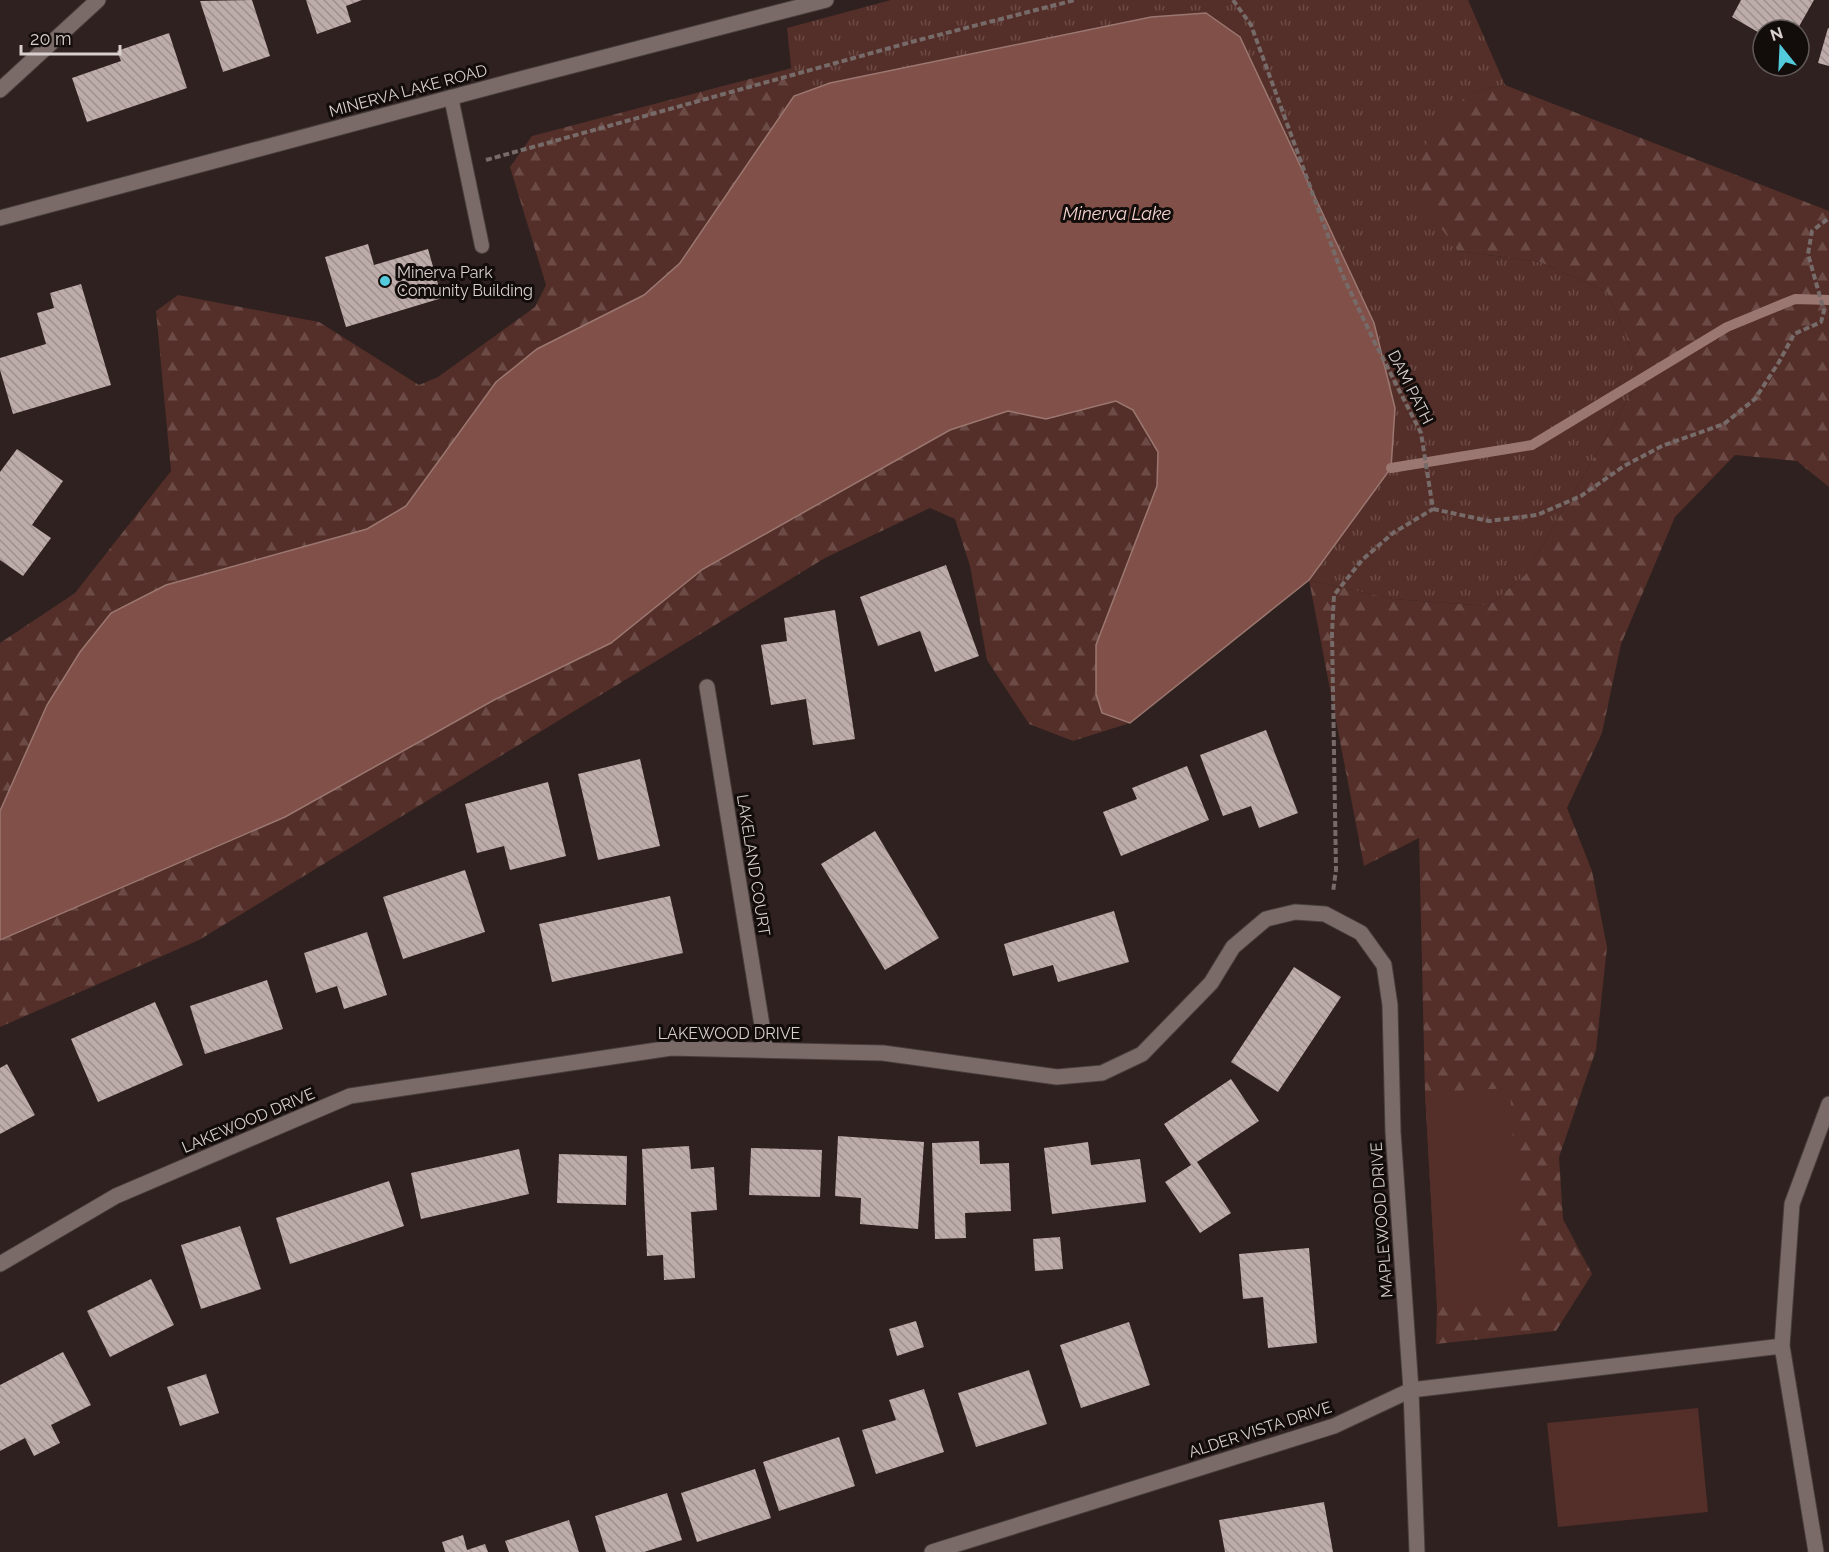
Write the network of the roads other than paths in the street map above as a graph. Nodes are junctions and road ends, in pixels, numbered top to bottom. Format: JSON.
{"nodes":[{"id":1,"x":98,"y":0,"type":"edge"},
{"id":2,"x":826,"y":0,"type":"edge"},
{"id":3,"x":0,"y":90,"type":"edge"},
{"id":4,"x":451,"y":97,"type":"junction"},
{"id":5,"x":0,"y":218,"type":"edge"},
{"id":6,"x":482,"y":246,"type":"dead end"},
{"id":7,"x":707,"y":687,"type":"dead end"},
{"id":8,"x":1327,"y":915,"type":"joint"},
{"id":9,"x":766,"y":1050,"type":"junction"},
{"id":10,"x":1829,"y":1104,"type":"edge"},
{"id":11,"x":0,"y":1264,"type":"edge"},
{"id":12,"x":1782,"y":1346,"type":"junction"},
{"id":13,"x":1411,"y":1390,"type":"junction"},
{"id":14,"x":932,"y":1552,"type":"edge"},
{"id":15,"x":1417,"y":1552,"type":"edge"},
{"id":16,"x":1816,"y":1552,"type":"edge"}],
"edges":[{"from":1,"to":3,"type":"street"},
{"from":2,"to":4,"type":"street","name":"MINERVA LAKE ROAD"},
{"from":4,"to":5,"type":"street","name":"MINERVA LAKE ROAD"},
{"from":4,"to":6,"type":"lane"},
{"from":7,"to":9,"type":"street","name":"LAKELAND COURT"},
{"from":8,"to":9,"type":"street","name":"LAKEWOOD DRIVE"},
{"from":8,"to":13,"type":"street","name":"MAPLEWOOD DRIVE"},
{"from":9,"to":11,"type":"street","name":"LAKEWOOD DRIVE"},
{"from":10,"to":12,"type":"street"},
{"from":12,"to":13,"type":"street","name":"ALDER VISTA DRIVE"},
{"from":12,"to":16,"type":"street"},
{"from":13,"to":14,"type":"street","name":"ALDER VISTA DRIVE"},
{"from":13,"to":15,"type":"street","name":"MAPLEWOOD DRIVE"}]}
